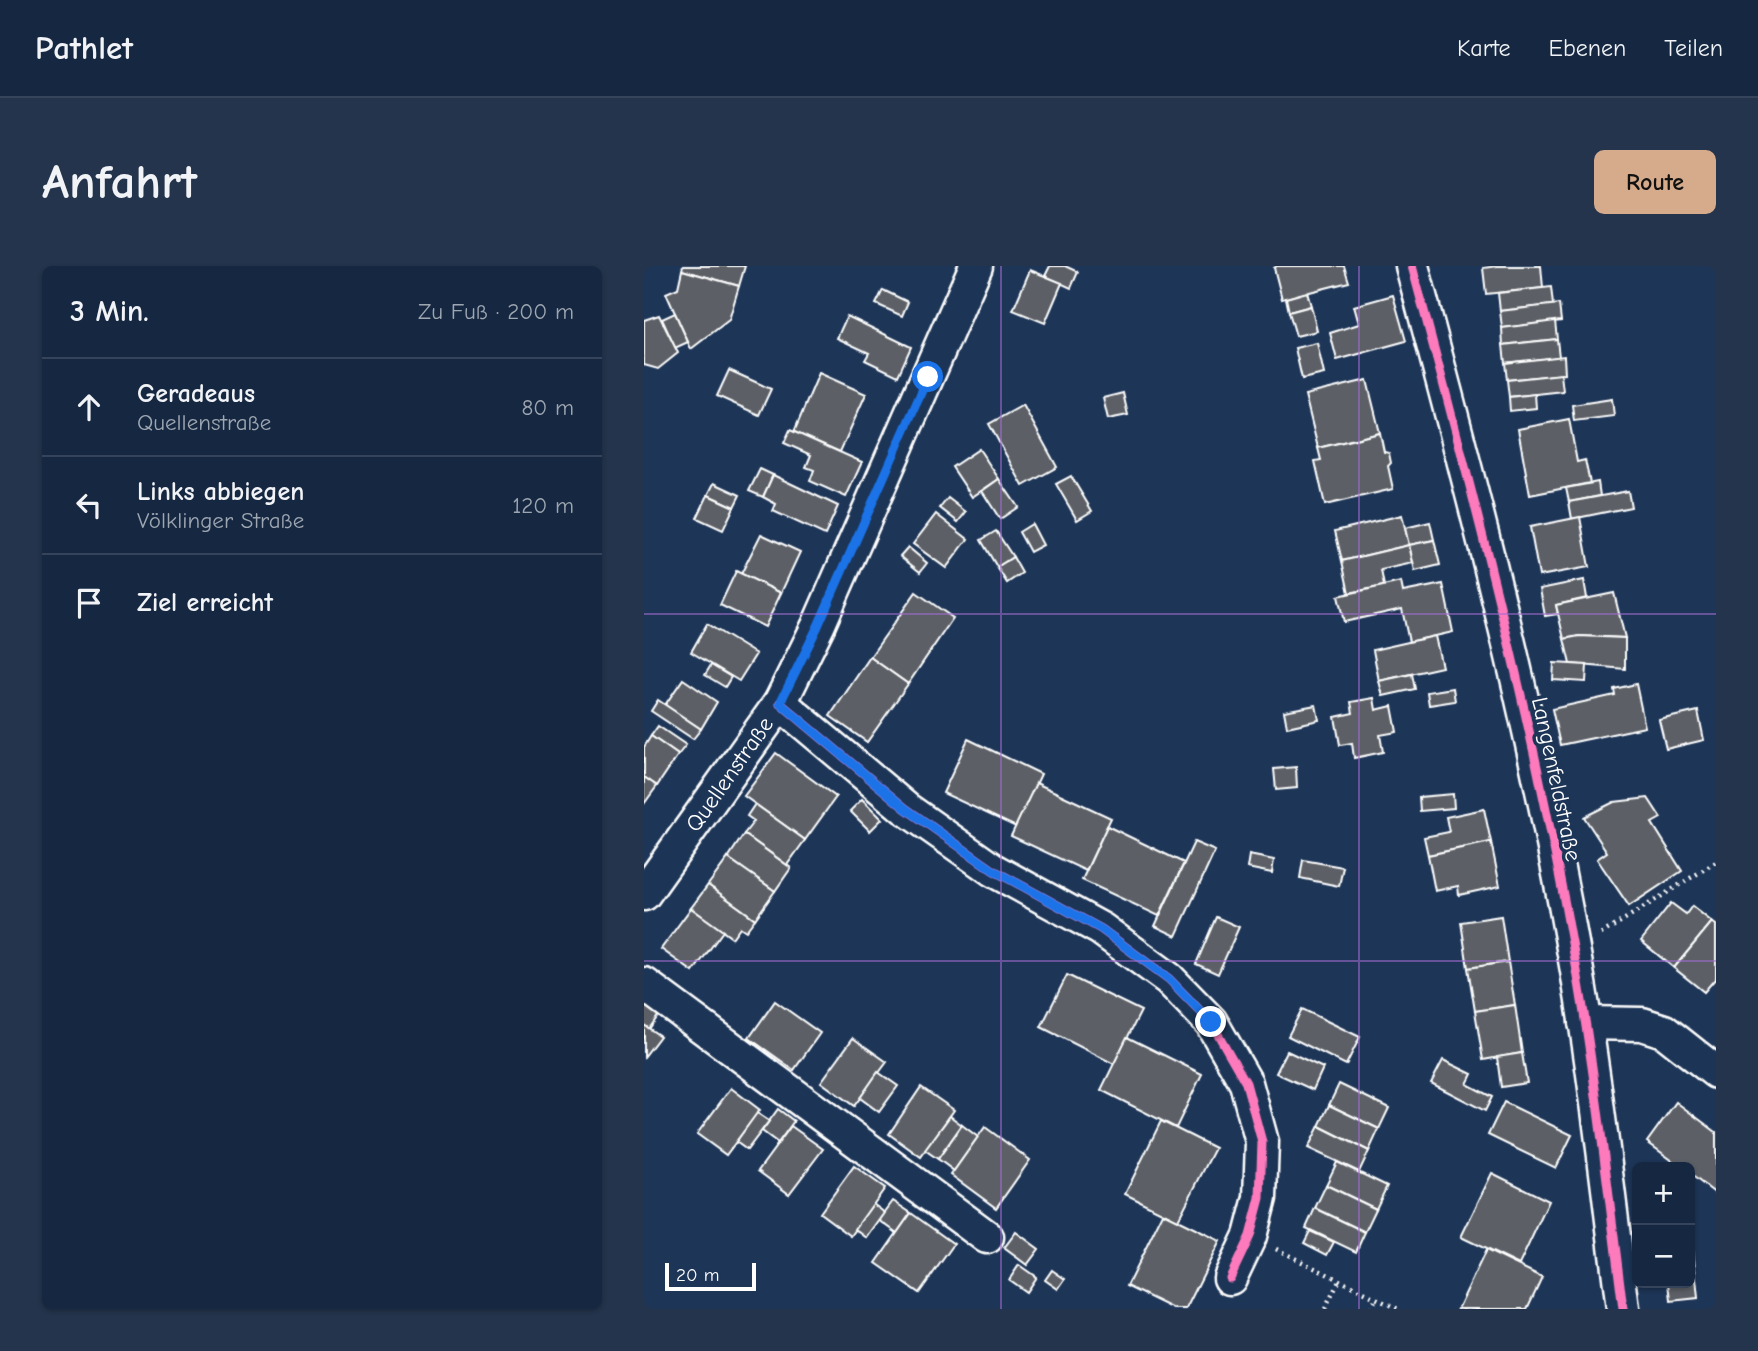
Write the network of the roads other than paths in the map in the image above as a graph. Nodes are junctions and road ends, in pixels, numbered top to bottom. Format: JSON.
{"nodes":[{"id":1,"x":976,"y":266,"type":"edge"},
{"id":2,"x":1412,"y":266,"type":"edge"},
{"id":3,"x":780,"y":703,"type":"junction"},
{"id":4,"x":644,"y":894,"type":"edge"},
{"id":5,"x":644,"y":984,"type":"edge"},
{"id":6,"x":1585,"y":1023,"type":"junction"},
{"id":7,"x":1716,"y":1072,"type":"edge"},
{"id":8,"x":988,"y":1237,"type":"dead end"},
{"id":9,"x":1230,"y":1279,"type":"dead end"},
{"id":10,"x":1623,"y":1309,"type":"edge"}],
"edges":[{"from":1,"to":3,"type":"street","name":"Quellenstraße"},
{"from":2,"to":6,"type":"street","name":"Langenfeldstraße"},
{"from":3,"to":4,"type":"street","name":"Quellenstraße"},
{"from":3,"to":9,"type":"street"},
{"from":5,"to":8,"type":"street"},
{"from":6,"to":7,"type":"street"},
{"from":6,"to":10,"type":"street","name":"Langenfeldstraße"}]}
